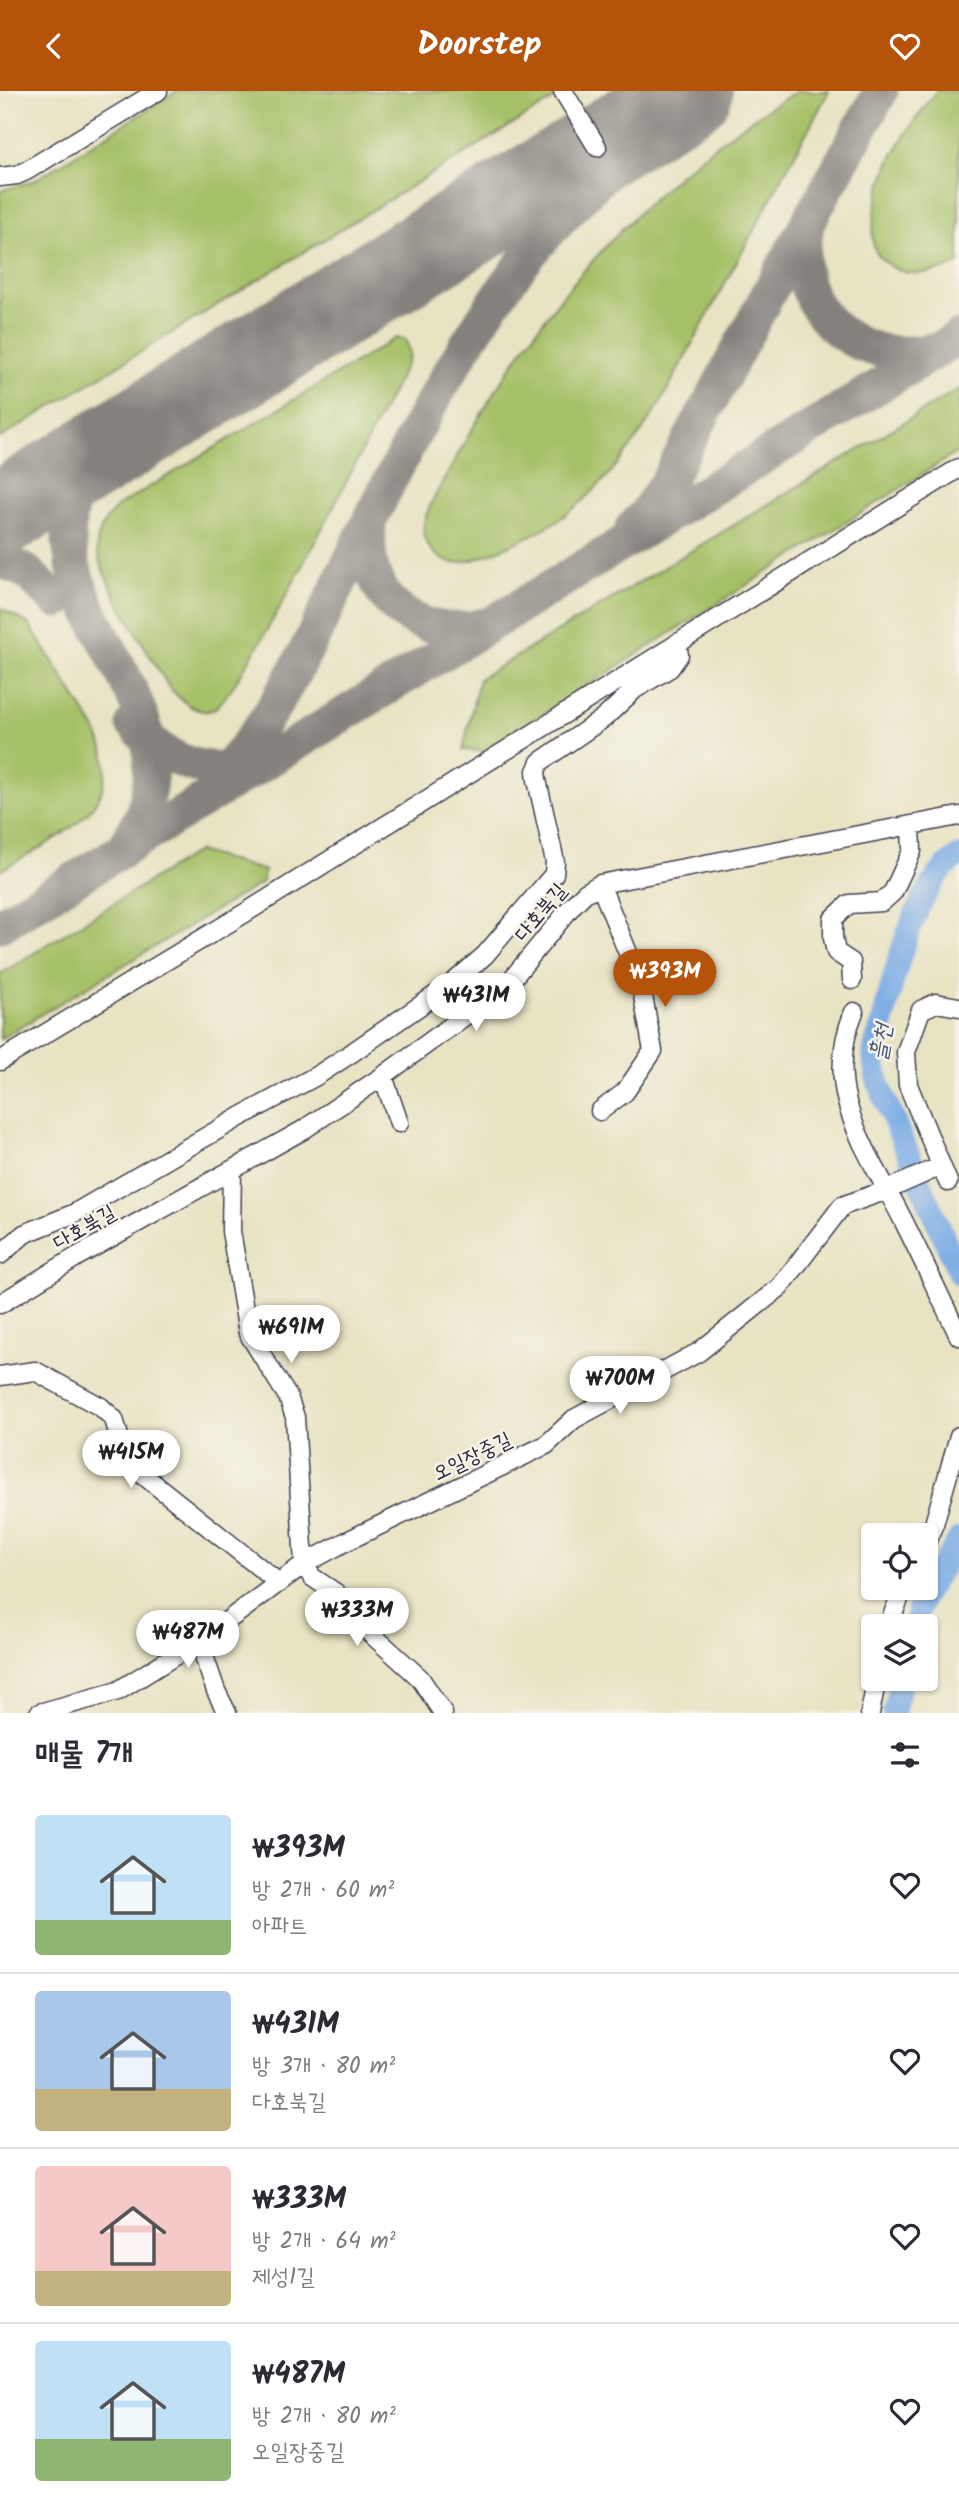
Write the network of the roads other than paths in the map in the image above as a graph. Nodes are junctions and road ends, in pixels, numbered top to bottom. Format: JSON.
{"nodes":[{"id":1,"x":158,"y":91,"type":"edge"},
{"id":2,"x":563,"y":91,"type":"edge"},
{"id":3,"x":597,"y":147,"type":"dead end"},
{"id":4,"x":0,"y":177,"type":"edge"},
{"id":5,"x":959,"y":468,"type":"edge"},
{"id":6,"x":677,"y":643,"type":"junction"},
{"id":7,"x":959,"y":816,"type":"edge"},
{"id":8,"x":911,"y":825,"type":"junction"},
{"id":9,"x":600,"y":884,"type":"junction"},
{"id":10,"x":852,"y":980,"type":"dead end"},
{"id":11,"x":959,"y":1007,"type":"edge"},
{"id":12,"x":855,"y":1012,"type":"dead end"},
{"id":13,"x":0,"y":1061,"type":"edge"},
{"id":14,"x":383,"y":1076,"type":"junction"},
{"id":15,"x":600,"y":1111,"type":"dead end"},
{"id":16,"x":399,"y":1123,"type":"dead end"},
{"id":17,"x":232,"y":1170,"type":"junction"},
{"id":18,"x":887,"y":1190,"type":"junction"},
{"id":19,"x":0,"y":1255,"type":"edge"},
{"id":20,"x":0,"y":1304,"type":"edge"},
{"id":21,"x":959,"y":1335,"type":"edge"},
{"id":22,"x":0,"y":1376,"type":"edge"},
{"id":23,"x":959,"y":1436,"type":"edge"},
{"id":24,"x":934,"y":1523,"type":"edge"},
{"id":25,"x":304,"y":1564,"type":"junction"},
{"id":26,"x":279,"y":1583,"type":"junction"},
{"id":27,"x":208,"y":1635,"type":"junction"},
{"id":28,"x":874,"y":1691,"type":"edge"},
{"id":29,"x":39,"y":1713,"type":"edge"},
{"id":30,"x":227,"y":1713,"type":"edge"},
{"id":31,"x":443,"y":1713,"type":"edge"},
{"id":32,"x":870,"y":1713,"type":"edge"}],
"edges":[{"from":1,"to":4,"type":"street"},
{"from":2,"to":3,"type":"street"},
{"from":5,"to":6,"type":"street"},
{"from":6,"to":13,"type":"street"},
{"from":6,"to":19,"type":"street"},
{"from":7,"to":8,"type":"street","name":"다호북길"},
{"from":8,"to":9,"type":"street","name":"다호북길"},
{"from":8,"to":10,"type":"street"},
{"from":9,"to":14,"type":"street","name":"다호북길"},
{"from":9,"to":15,"type":"street"},
{"from":11,"to":18,"type":"street","name":"오일장중길"},
{"from":12,"to":18,"type":"street"},
{"from":14,"to":16,"type":"street"},
{"from":14,"to":17,"type":"street","name":"다호북길"},
{"from":17,"to":20,"type":"street","name":"다호북길"},
{"from":17,"to":25,"type":"street"},
{"from":18,"to":21,"type":"street"},
{"from":18,"to":25,"type":"street","name":"오일장중길"},
{"from":22,"to":26,"type":"street"},
{"from":23,"to":24,"type":"street"},
{"from":25,"to":26,"type":"street","name":"오일장중길"},
{"from":25,"to":31,"type":"street"},
{"from":26,"to":27,"type":"street","name":"오일장중길"},
{"from":27,"to":29,"type":"street","name":"오일장중길"},
{"from":27,"to":30,"type":"street"},
{"from":28,"to":32,"type":"street"}]}
